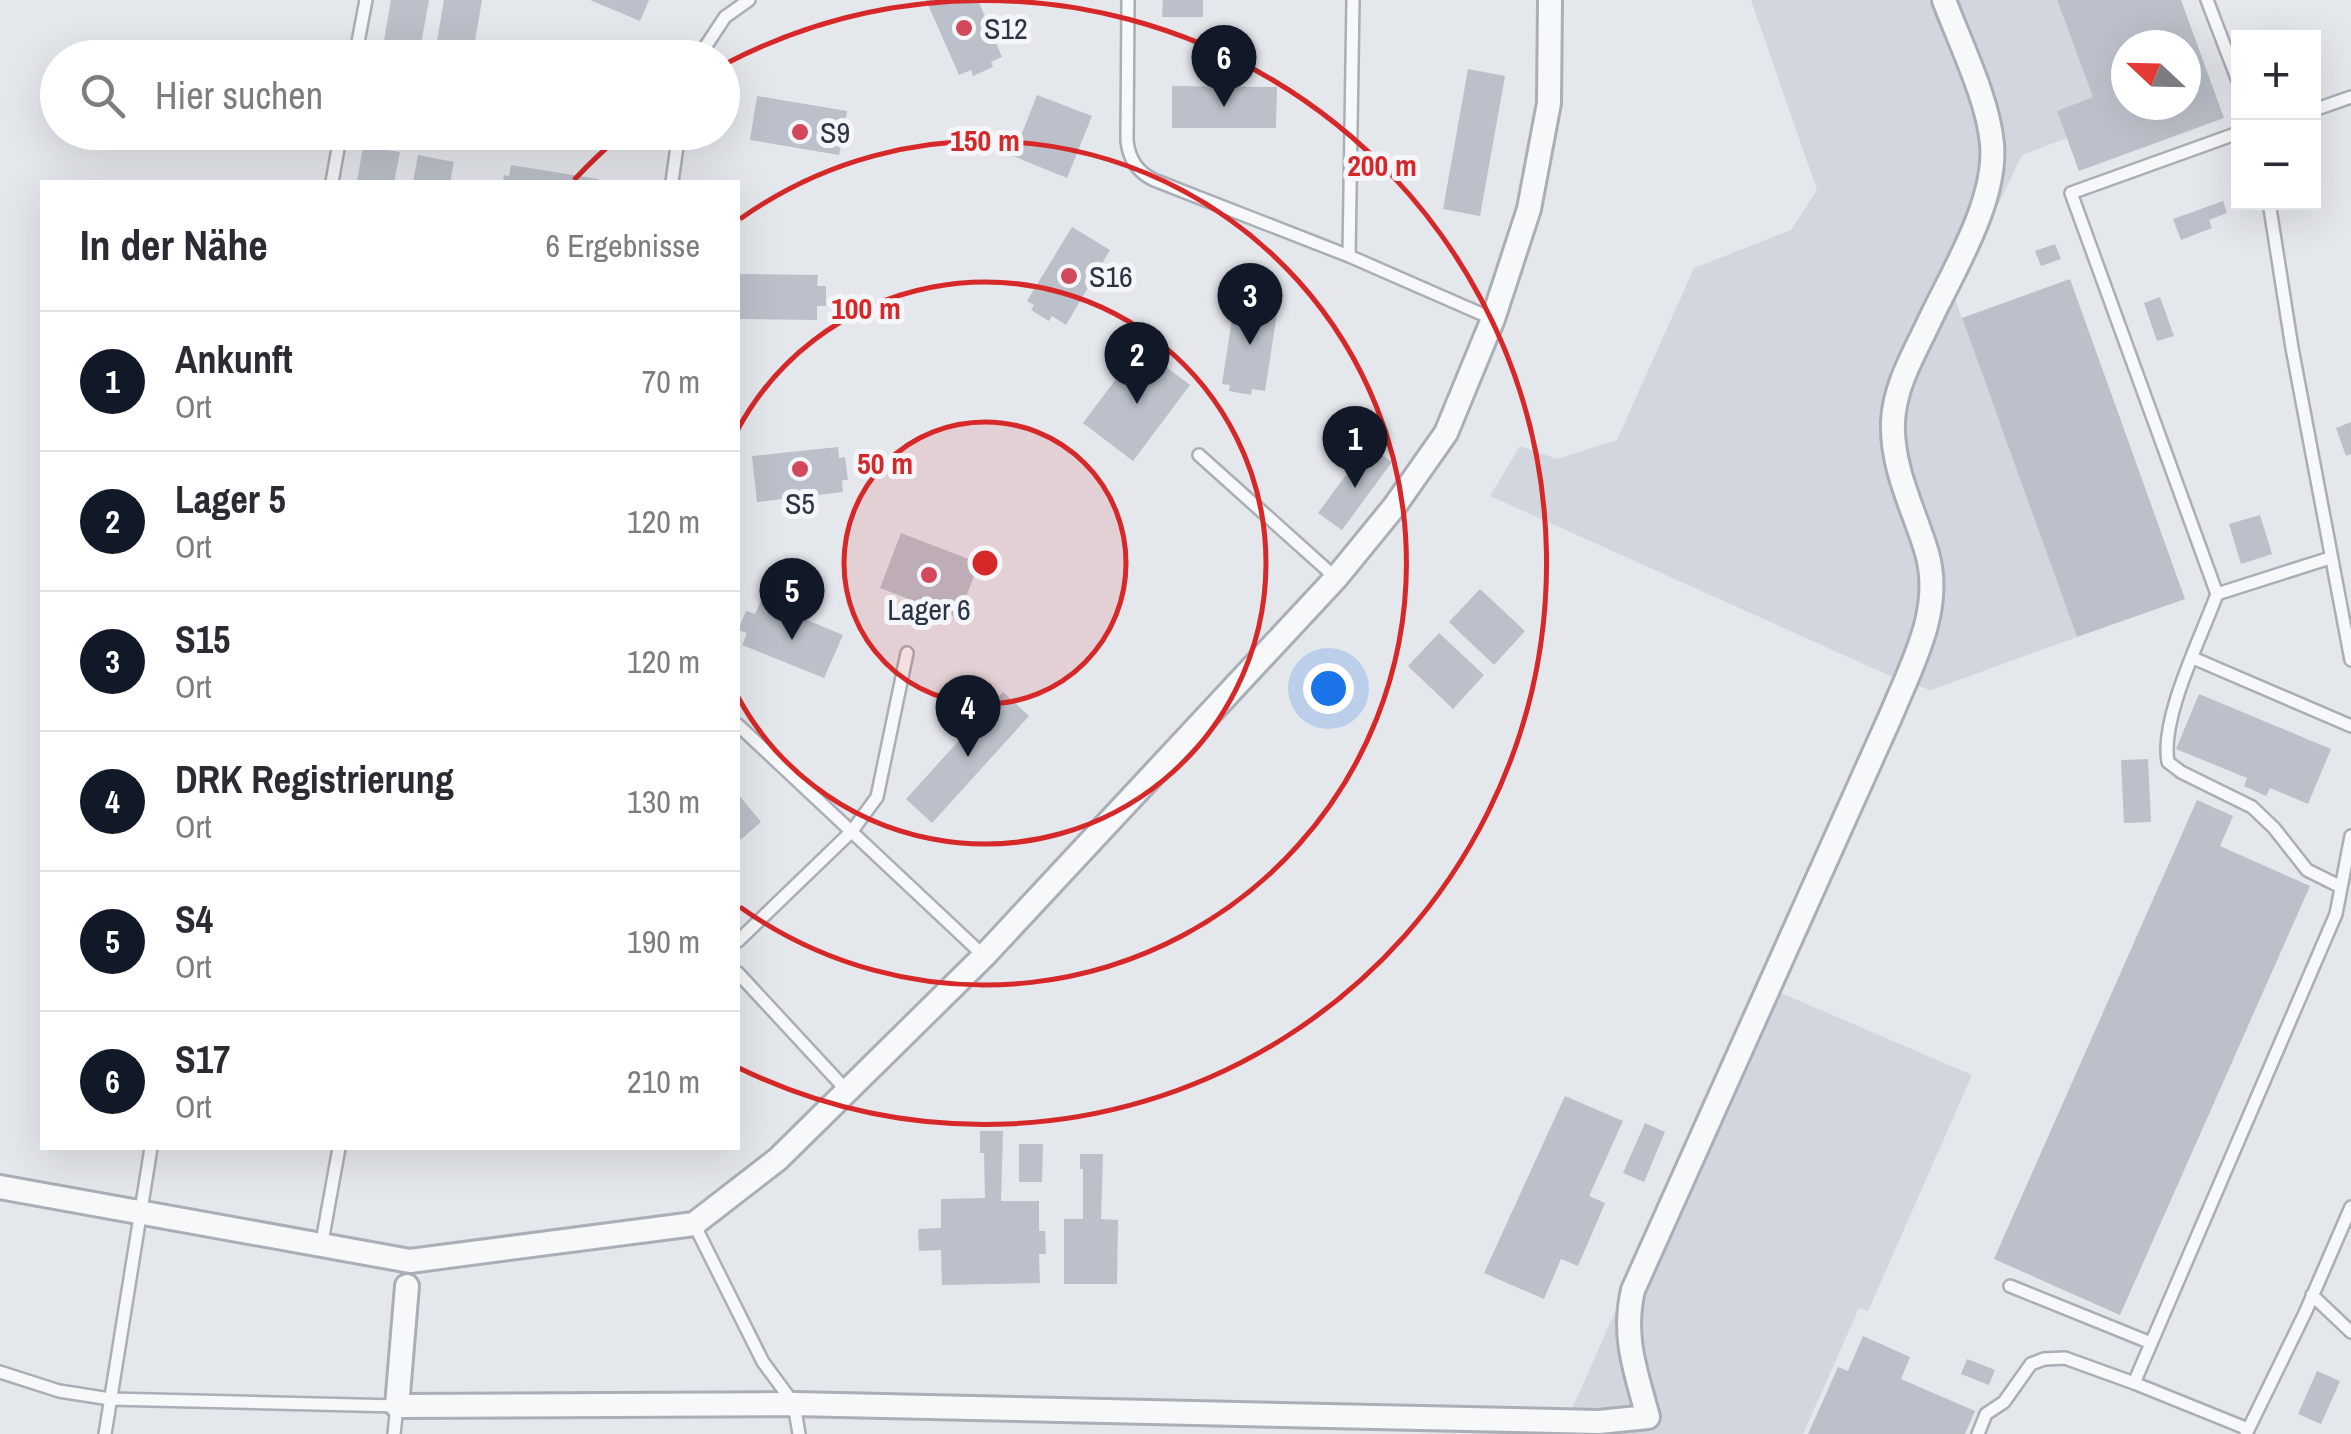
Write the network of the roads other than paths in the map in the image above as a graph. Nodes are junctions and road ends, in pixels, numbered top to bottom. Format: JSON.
{"nodes":[{"id":1,"x":366,"y":0,"type":"edge"},
{"id":2,"x":749,"y":0,"type":"edge"},
{"id":3,"x":1128,"y":0,"type":"edge"},
{"id":4,"x":1353,"y":0,"type":"edge"},
{"id":5,"x":1550,"y":0,"type":"edge"},
{"id":6,"x":1944,"y":0,"type":"edge"},
{"id":7,"x":2207,"y":0,"type":"edge"},
{"id":8,"x":358,"y":40,"type":"edge"},
{"id":9,"x":710,"y":40,"type":"edge"},
{"id":10,"x":2231,"y":63,"type":"edge"},
{"id":11,"x":2351,"y":97,"type":"edge"},
{"id":12,"x":2321,"y":108,"type":"edge"},
{"id":13,"x":2231,"y":136,"type":"edge"},
{"id":14,"x":338,"y":150,"type":"edge"},
{"id":15,"x":676,"y":150,"type":"edge"},
{"id":16,"x":332,"y":180,"type":"edge"},
{"id":17,"x":672,"y":180,"type":"edge"},
{"id":18,"x":2270,"y":210,"type":"edge"},
{"id":19,"x":1348,"y":256,"type":"junction"},
{"id":20,"x":1493,"y":319,"type":"junction"},
{"id":21,"x":1199,"y":454,"type":"dead end"},
{"id":22,"x":2330,"y":558,"type":"junction"},
{"id":23,"x":1336,"y":578,"type":"junction"},
{"id":24,"x":2218,"y":594,"type":"junction"},
{"id":25,"x":907,"y":652,"type":"dead end"},
{"id":26,"x":2193,"y":658,"type":"junction"},
{"id":27,"x":2351,"y":660,"type":"edge"},
{"id":28,"x":2351,"y":726,"type":"edge"},
{"id":29,"x":740,"y":727,"type":"edge"},
{"id":30,"x":852,"y":831,"type":"junction"},
{"id":31,"x":2351,"y":836,"type":"edge"},
{"id":32,"x":2341,"y":887,"type":"junction"},
{"id":33,"x":740,"y":939,"type":"edge"},
{"id":34,"x":984,"y":956,"type":"junction"},
{"id":35,"x":740,"y":975,"type":"edge"},
{"id":36,"x":849,"y":1092,"type":"junction"},
{"id":37,"x":150,"y":1150,"type":"edge"},
{"id":38,"x":338,"y":1150,"type":"edge"},
{"id":39,"x":0,"y":1187,"type":"edge"},
{"id":40,"x":2351,"y":1207,"type":"edge"},
{"id":41,"x":138,"y":1212,"type":"junction"},
{"id":42,"x":694,"y":1224,"type":"junction"},
{"id":43,"x":321,"y":1246,"type":"junction"},
{"id":44,"x":410,"y":1261,"type":"junction"},
{"id":45,"x":408,"y":1286,"type":"joint"},
{"id":46,"x":2010,"y":1286,"type":"dead end"},
{"id":47,"x":2312,"y":1295,"type":"junction"},
{"id":48,"x":2351,"y":1332,"type":"edge"},
{"id":49,"x":2151,"y":1343,"type":"junction"},
{"id":50,"x":0,"y":1372,"type":"edge"},
{"id":51,"x":2134,"y":1383,"type":"junction"},
{"id":52,"x":110,"y":1399,"type":"junction"},
{"id":53,"x":794,"y":1404,"type":"junction"},
{"id":54,"x":397,"y":1406,"type":"junction"},
{"id":55,"x":1260,"y":1424,"type":"edge"},
{"id":56,"x":1650,"y":1426,"type":"edge"},
{"id":57,"x":2247,"y":1431,"type":"edge"},
{"id":58,"x":105,"y":1434,"type":"edge"},
{"id":59,"x":394,"y":1434,"type":"edge"},
{"id":60,"x":799,"y":1434,"type":"edge"},
{"id":61,"x":1978,"y":1434,"type":"edge"}],
"edges":[{"from":1,"to":8,"type":"lane"},
{"from":2,"to":9,"type":"lane"},
{"from":3,"to":19,"type":"lane"},
{"from":4,"to":19,"type":"lane"},
{"from":5,"to":20,"type":"street"},
{"from":6,"to":56,"type":"street"},
{"from":7,"to":10,"type":"lane"},
{"from":11,"to":12,"type":"lane"},
{"from":13,"to":24,"type":"lane"},
{"from":14,"to":16,"type":"lane"},
{"from":15,"to":17,"type":"lane"},
{"from":18,"to":22,"type":"lane"},
{"from":19,"to":20,"type":"lane"},
{"from":20,"to":23,"type":"street"},
{"from":21,"to":23,"type":"lane"},
{"from":22,"to":24,"type":"lane"},
{"from":22,"to":27,"type":"lane"},
{"from":23,"to":34,"type":"street"},
{"from":24,"to":26,"type":"lane"},
{"from":25,"to":30,"type":"lane"},
{"from":26,"to":28,"type":"lane"},
{"from":26,"to":32,"type":"lane"},
{"from":29,"to":30,"type":"lane"},
{"from":30,"to":33,"type":"lane"},
{"from":30,"to":34,"type":"lane"},
{"from":31,"to":32,"type":"lane"},
{"from":32,"to":49,"type":"lane"},
{"from":34,"to":36,"type":"street"},
{"from":35,"to":36,"type":"lane"},
{"from":36,"to":42,"type":"street"},
{"from":37,"to":41,"type":"lane"},
{"from":38,"to":43,"type":"lane"},
{"from":39,"to":41,"type":"street"},
{"from":40,"to":47,"type":"lane"},
{"from":41,"to":43,"type":"street"},
{"from":41,"to":52,"type":"lane"},
{"from":42,"to":44,"type":"street"},
{"from":42,"to":53,"type":"lane"},
{"from":43,"to":44,"type":"street"},
{"from":44,"to":45,"type":"lane"},
{"from":45,"to":54,"type":"street"},
{"from":46,"to":49,"type":"lane"},
{"from":47,"to":48,"type":"lane"},
{"from":47,"to":57,"type":"lane"},
{"from":49,"to":51,"type":"lane"},
{"from":50,"to":52,"type":"lane"},
{"from":51,"to":57,"type":"lane"},
{"from":51,"to":61,"type":"lane"},
{"from":52,"to":54,"type":"lane"},
{"from":52,"to":58,"type":"lane"},
{"from":53,"to":54,"type":"street"},
{"from":53,"to":55,"type":"street"},
{"from":53,"to":60,"type":"lane"},
{"from":54,"to":59,"type":"lane"},
{"from":55,"to":56,"type":"street"}]}
